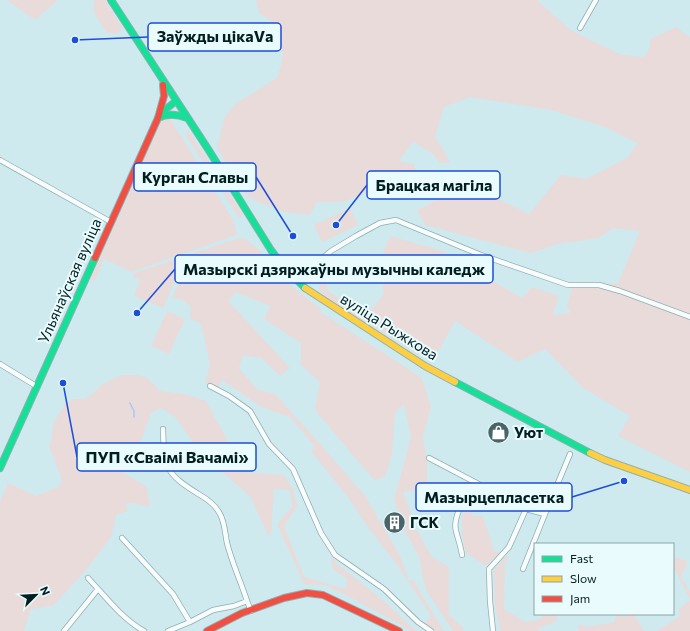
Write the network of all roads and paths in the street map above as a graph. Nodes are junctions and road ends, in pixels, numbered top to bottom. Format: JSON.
{"nodes":[{"id":1,"x":111,"y":0,"type":"edge"},
{"id":2,"x":596,"y":0,"type":"edge"},
{"id":3,"x":580,"y":28,"type":"dead end"},
{"id":4,"x":162,"y":80,"type":"junction"},
{"id":5,"x":176,"y":101,"type":"junction"},
{"id":6,"x":162,"y":104,"type":"junction"},
{"id":7,"x":158,"y":118,"type":"junction"},
{"id":8,"x":187,"y":118,"type":"junction"},
{"id":9,"x":0,"y":160,"type":"edge"},
{"id":10,"x":111,"y":222,"type":"junction"},
{"id":11,"x":296,"y":280,"type":"junction"},
{"id":12,"x":690,"y":317,"type":"edge"},
{"id":13,"x":0,"y":364,"type":"edge"},
{"id":14,"x":36,"y":386,"type":"junction"},
{"id":15,"x":210,"y":386,"type":"dead end"},
{"id":16,"x":163,"y":429,"type":"dead end"},
{"id":17,"x":570,"y":454,"type":"dead end"},
{"id":18,"x":429,"y":458,"type":"dead end"},
{"id":19,"x":0,"y":468,"type":"edge"},
{"id":20,"x":475,"y":482,"type":"junction"},
{"id":21,"x":690,"y":490,"type":"edge"},
{"id":22,"x":526,"y":509,"type":"junction"},
{"id":23,"x":545,"y":514,"type":"junction"},
{"id":24,"x":122,"y":538,"type":"dead end"},
{"id":25,"x":535,"y":543,"type":"edge"},
{"id":26,"x":533,"y":548,"type":"edge"},
{"id":27,"x":462,"y":555,"type":"dead end"},
{"id":28,"x":523,"y":570,"type":"dead end"},
{"id":29,"x":88,"y":578,"type":"dead end"},
{"id":30,"x":98,"y":590,"type":"junction"},
{"id":31,"x":247,"y":601,"type":"junction"},
{"id":32,"x":250,"y":611,"type":"junction"},
{"id":33,"x":190,"y":622,"type":"junction"},
{"id":34,"x":64,"y":631,"type":"edge"},
{"id":35,"x":144,"y":631,"type":"edge"},
{"id":36,"x":168,"y":631,"type":"edge"},
{"id":37,"x":207,"y":631,"type":"edge"},
{"id":38,"x":399,"y":631,"type":"edge"},
{"id":39,"x":432,"y":631,"type":"edge"},
{"id":40,"x":493,"y":631,"type":"edge"}],
"edges":[{"from":1,"to":4,"type":"main road","name":"вуліца Рыжкова"},
{"from":2,"to":3,"type":"street"},
{"from":4,"to":5,"type":"main road","name":"вуліца Рыжкова"},
{"from":4,"to":6,"type":"main road","name":"Ульянаўская вуліца"},
{"from":5,"to":6,"type":"main road"},
{"from":5,"to":7,"type":"main road"},
{"from":5,"to":8,"type":"main road","name":"вуліца Рыжкова"},
{"from":6,"to":7,"type":"main road","name":"Ульянаўская вуліца"},
{"from":7,"to":8,"type":"main road"},
{"from":7,"to":10,"type":"main road","name":"Ульянаўская вуліца"},
{"from":8,"to":11,"type":"main road","name":"вуліца Рыжкова"},
{"from":9,"to":10,"type":"street"},
{"from":10,"to":14,"type":"main road","name":"Ульянаўская вуліца"},
{"from":11,"to":12,"type":"street"},
{"from":11,"to":21,"type":"main road","name":"вуліца Рыжкова"},
{"from":13,"to":14,"type":"street"},
{"from":14,"to":19,"type":"main road","name":"Ульянаўская вуліца"},
{"from":15,"to":39,"type":"street"},
{"from":16,"to":31,"type":"street"},
{"from":17,"to":23,"type":"street"},
{"from":18,"to":20,"type":"street"},
{"from":20,"to":22,"type":"street"},
{"from":20,"to":27,"type":"street"},
{"from":22,"to":23,"type":"street"},
{"from":22,"to":40,"type":"street"},
{"from":23,"to":25,"type":"street"},
{"from":24,"to":33,"type":"street"},
{"from":26,"to":28,"type":"street"},
{"from":29,"to":30,"type":"street"},
{"from":30,"to":34,"type":"street"},
{"from":30,"to":35,"type":"street"},
{"from":31,"to":32,"type":"street"},
{"from":31,"to":33,"type":"street"},
{"from":32,"to":37,"type":"main road"},
{"from":32,"to":38,"type":"main road"},
{"from":33,"to":36,"type":"street"}]}
